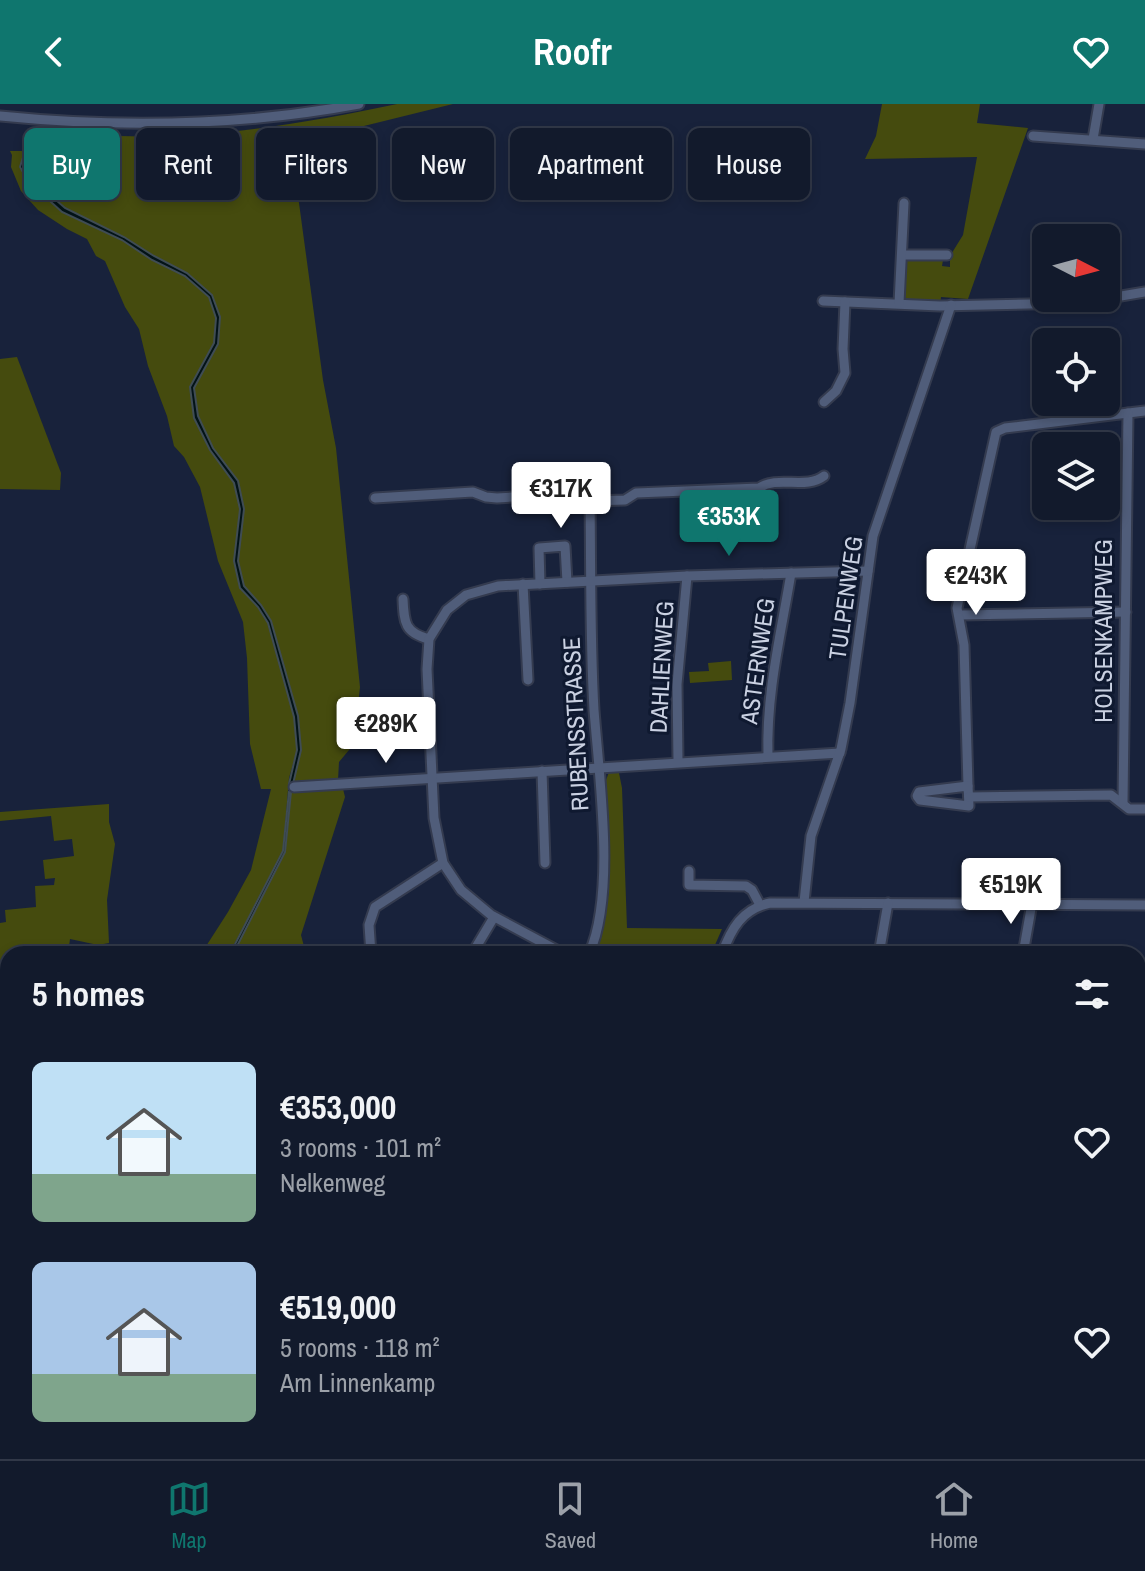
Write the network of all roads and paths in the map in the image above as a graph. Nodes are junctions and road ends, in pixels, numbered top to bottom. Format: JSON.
{"nodes":[{"id":1,"x":359,"y":104,"type":"edge"},
{"id":2,"x":1099,"y":104,"type":"edge"},
{"id":3,"x":0,"y":116,"type":"edge"},
{"id":4,"x":1033,"y":136,"type":"dead end"},
{"id":5,"x":1093,"y":139,"type":"junction"},
{"id":6,"x":1145,"y":144,"type":"edge"},
{"id":7,"x":904,"y":203,"type":"dead end"},
{"id":8,"x":902,"y":255,"type":"junction"},
{"id":9,"x":947,"y":255,"type":"dead end"},
{"id":10,"x":1145,"y":292,"type":"edge"},
{"id":11,"x":823,"y":301,"type":"dead end"},
{"id":12,"x":845,"y":302,"type":"junction"},
{"id":13,"x":899,"y":303,"type":"junction"},
{"id":14,"x":951,"y":305,"type":"junction"},
{"id":15,"x":824,"y":402,"type":"dead end"},
{"id":16,"x":1145,"y":411,"type":"edge"},
{"id":17,"x":1128,"y":413,"type":"junction"},
{"id":18,"x":824,"y":476,"type":"dead end"},
{"id":19,"x":586,"y":497,"type":"junction"},
{"id":20,"x":375,"y":498,"type":"dead end"},
{"id":21,"x":868,"y":571,"type":"junction"},
{"id":22,"x":791,"y":573,"type":"junction"},
{"id":23,"x":687,"y":576,"type":"junction"},
{"id":24,"x":591,"y":581,"type":"junction"},
{"id":25,"x":567,"y":582,"type":"junction"},
{"id":26,"x":523,"y":584,"type":"junction"},
{"id":27,"x":540,"y":584,"type":"junction"},
{"id":28,"x":403,"y":599,"type":"dead end"},
{"id":29,"x":1126,"y":612,"type":"junction"},
{"id":30,"x":959,"y":615,"type":"junction"},
{"id":31,"x":429,"y":639,"type":"junction"},
{"id":32,"x":528,"y":680,"type":"dead end"},
{"id":33,"x":840,"y":753,"type":"junction"},
{"id":34,"x":768,"y":756,"type":"junction"},
{"id":35,"x":678,"y":761,"type":"junction"},
{"id":36,"x":599,"y":767,"type":"junction"},
{"id":37,"x":542,"y":771,"type":"junction"},
{"id":38,"x":432,"y":779,"type":"junction"},
{"id":39,"x":294,"y":787,"type":"dead end"},
{"id":40,"x":968,"y":791,"type":"junction"},
{"id":41,"x":1123,"y":802,"type":"junction"},
{"id":42,"x":1145,"y":809,"type":"edge"},
{"id":43,"x":443,"y":863,"type":"junction"},
{"id":44,"x":545,"y":863,"type":"dead end"},
{"id":45,"x":689,"y":871,"type":"dead end"},
{"id":46,"x":804,"y":902,"type":"junction"},
{"id":47,"x":888,"y":903,"type":"junction"},
{"id":48,"x":1032,"y":903,"type":"junction"},
{"id":49,"x":760,"y":905,"type":"junction"},
{"id":50,"x":1145,"y":905,"type":"edge"},
{"id":51,"x":494,"y":917,"type":"junction"},
{"id":52,"x":370,"y":946,"type":"edge"},
{"id":53,"x":477,"y":946,"type":"edge"},
{"id":54,"x":549,"y":946,"type":"edge"},
{"id":55,"x":592,"y":946,"type":"edge"},
{"id":56,"x":726,"y":946,"type":"edge"},
{"id":57,"x":880,"y":946,"type":"edge"},
{"id":58,"x":1024,"y":946,"type":"edge"}],
"edges":[{"from":1,"to":3,"type":"street"},
{"from":2,"to":5,"type":"street"},
{"from":4,"to":5,"type":"street"},
{"from":5,"to":6,"type":"street"},
{"from":7,"to":8,"type":"street"},
{"from":8,"to":9,"type":"street"},
{"from":8,"to":13,"type":"street"},
{"from":10,"to":14,"type":"street"},
{"from":11,"to":12,"type":"street"},
{"from":12,"to":13,"type":"street"},
{"from":12,"to":15,"type":"street"},
{"from":13,"to":14,"type":"street"},
{"from":14,"to":21,"type":"street","name":"TULPENWEG"},
{"from":16,"to":17,"type":"street"},
{"from":17,"to":29,"type":"street","name":"HOLSENKAMPWEG"},
{"from":17,"to":30,"type":"street"},
{"from":18,"to":19,"type":"street"},
{"from":19,"to":20,"type":"street"},
{"from":19,"to":24,"type":"street","name":"RUBENSSTRASSE"},
{"from":21,"to":22,"type":"street"},
{"from":21,"to":33,"type":"street","name":"TULPENWEG"},
{"from":22,"to":23,"type":"street"},
{"from":22,"to":34,"type":"street","name":"ASTERNWEG"},
{"from":23,"to":24,"type":"street"},
{"from":23,"to":35,"type":"street","name":"DAHLIENWEG"},
{"from":24,"to":25,"type":"street"},
{"from":24,"to":36,"type":"street","name":"RUBENSSTRASSE"},
{"from":25,"to":27,"type":"street"},
{"from":25,"to":27,"type":"street"},
{"from":26,"to":27,"type":"street"},
{"from":26,"to":31,"type":"street"},
{"from":26,"to":32,"type":"street"},
{"from":28,"to":31,"type":"street"},
{"from":29,"to":30,"type":"street"},
{"from":29,"to":41,"type":"street","name":"HOLSENKAMPWEG"},
{"from":30,"to":40,"type":"street"},
{"from":31,"to":38,"type":"street"},
{"from":33,"to":34,"type":"street"},
{"from":33,"to":46,"type":"street","name":"TULPENWEG"},
{"from":34,"to":35,"type":"street"},
{"from":35,"to":36,"type":"street"},
{"from":36,"to":37,"type":"street"},
{"from":36,"to":55,"type":"street","name":"RUBENSSTRASSE"},
{"from":37,"to":38,"type":"street"},
{"from":37,"to":44,"type":"street"},
{"from":38,"to":39,"type":"street"},
{"from":38,"to":43,"type":"street"},
{"from":40,"to":40,"type":"street"},
{"from":40,"to":41,"type":"street"},
{"from":41,"to":42,"type":"street"},
{"from":43,"to":51,"type":"street"},
{"from":43,"to":52,"type":"street"},
{"from":45,"to":49,"type":"street"},
{"from":46,"to":47,"type":"street"},
{"from":46,"to":49,"type":"street"},
{"from":47,"to":48,"type":"street"},
{"from":47,"to":57,"type":"street"},
{"from":48,"to":50,"type":"street"},
{"from":48,"to":58,"type":"street"},
{"from":49,"to":56,"type":"street"},
{"from":51,"to":53,"type":"street"},
{"from":51,"to":54,"type":"street"}]}
